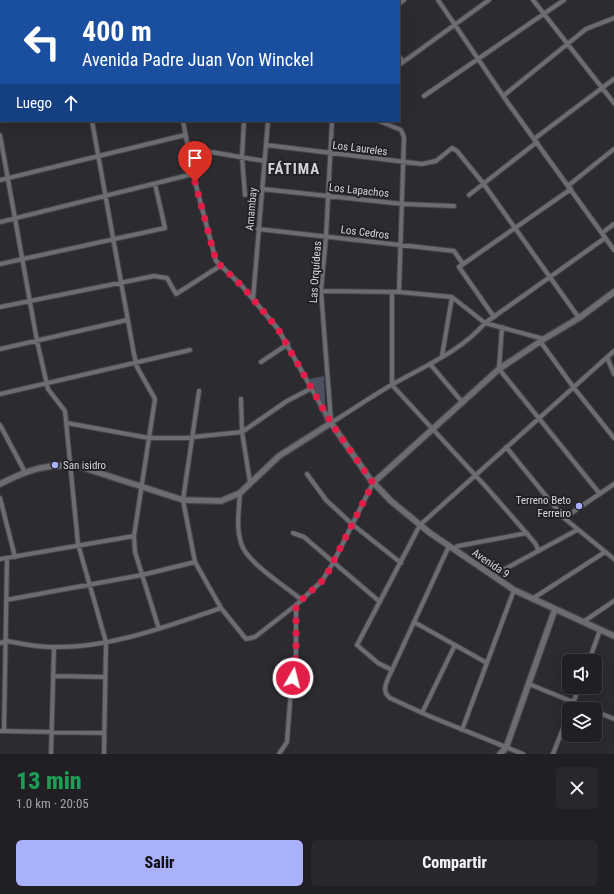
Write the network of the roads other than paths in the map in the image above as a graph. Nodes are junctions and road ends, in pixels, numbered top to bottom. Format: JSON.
{"nodes":[{"id":1,"x":438,"y":0,"type":"edge"},
{"id":2,"x":489,"y":0,"type":"edge"},
{"id":3,"x":533,"y":0,"type":"edge"},
{"id":4,"x":564,"y":0,"type":"edge"},
{"id":5,"x":543,"y":14,"type":"junction"},
{"id":6,"x":614,"y":18,"type":"edge"},
{"id":7,"x":455,"y":24,"type":"junction"},
{"id":8,"x":567,"y":45,"type":"junction"},
{"id":9,"x":478,"y":59,"type":"junction"},
{"id":10,"x":401,"y":63,"type":"edge"},
{"id":11,"x":614,"y":79,"type":"edge"},
{"id":12,"x":602,"y":89,"type":"junction"},
{"id":13,"x":424,"y":96,"type":"dead end"},
{"id":14,"x":503,"y":96,"type":"junction"},
{"id":15,"x":614,"y":103,"type":"edge"},
{"id":16,"x":92,"y":122,"type":"edge"},
{"id":17,"x":183,"y":122,"type":"edge"},
{"id":18,"x":244,"y":122,"type":"edge"},
{"id":19,"x":268,"y":122,"type":"edge"},
{"id":20,"x":332,"y":122,"type":"edge"},
{"id":21,"x":382,"y":122,"type":"edge"},
{"id":22,"x":0,"y":135,"type":"edge"},
{"id":23,"x":185,"y":135,"type":"junction"},
{"id":24,"x":535,"y":140,"type":"junction"},
{"id":25,"x":266,"y":145,"type":"junction"},
{"id":26,"x":187,"y":148,"type":"junction"},
{"id":27,"x":614,"y":149,"type":"edge"},
{"id":28,"x":332,"y":153,"type":"junction"},
{"id":29,"x":97,"y":156,"type":"junction"},
{"id":30,"x":242,"y":157,"type":"junction"},
{"id":31,"x":264,"y":161,"type":"junction"},
{"id":32,"x":405,"y":162,"type":"junction"},
{"id":33,"x":193,"y":174,"type":"junction"},
{"id":34,"x":8,"y":178,"type":"junction"},
{"id":35,"x":0,"y":180,"type":"edge"},
{"id":36,"x":482,"y":183,"type":"junction"},
{"id":37,"x":155,"y":184,"type":"junction"},
{"id":38,"x":570,"y":187,"type":"junction"},
{"id":39,"x":262,"y":189,"type":"junction"},
{"id":40,"x":245,"y":195,"type":"dead end"},
{"id":41,"x":469,"y":195,"type":"dead end"},
{"id":42,"x":104,"y":196,"type":"junction"},
{"id":43,"x":329,"y":196,"type":"junction"},
{"id":44,"x":402,"y":204,"type":"junction"},
{"id":45,"x":454,"y":206,"type":"dead end"},
{"id":46,"x":15,"y":219,"type":"junction"},
{"id":47,"x":0,"y":222,"type":"edge"},
{"id":48,"x":614,"y":224,"type":"edge"},
{"id":49,"x":514,"y":228,"type":"junction"},
{"id":50,"x":258,"y":229,"type":"junction"},
{"id":51,"x":602,"y":233,"type":"junction"},
{"id":52,"x":326,"y":237,"type":"junction"},
{"id":53,"x":605,"y":238,"type":"junction"},
{"id":54,"x":113,"y":239,"type":"junction"},
{"id":55,"x":401,"y":246,"type":"junction"},
{"id":56,"x":614,"y":250,"type":"edge"},
{"id":57,"x":22,"y":259,"type":"junction"},
{"id":58,"x":0,"y":264,"type":"edge"},
{"id":59,"x":463,"y":264,"type":"junction"},
{"id":60,"x":220,"y":266,"type":"junction"},
{"id":61,"x":549,"y":278,"type":"junction"},
{"id":62,"x":121,"y":282,"type":"junction"},
{"id":63,"x":321,"y":292,"type":"junction"},
{"id":64,"x":392,"y":292,"type":"junction"},
{"id":65,"x":399,"y":292,"type":"junction"},
{"id":66,"x":614,"y":292,"type":"edge"},
{"id":67,"x":452,"y":297,"type":"junction"},
{"id":68,"x":253,"y":299,"type":"junction"},
{"id":69,"x":30,"y":300,"type":"junction"},
{"id":70,"x":0,"y":307,"type":"edge"},
{"id":71,"x":494,"y":317,"type":"junction"},
{"id":72,"x":579,"y":318,"type":"junction"},
{"id":73,"x":127,"y":320,"type":"junction"},
{"id":74,"x":485,"y":323,"type":"junction"},
{"id":75,"x":502,"y":327,"type":"junction"},
{"id":76,"x":542,"y":340,"type":"junction"},
{"id":77,"x":37,"y":341,"type":"junction"},
{"id":78,"x":288,"y":344,"type":"junction"},
{"id":79,"x":0,"y":349,"type":"edge"},
{"id":80,"x":190,"y":350,"type":"dead end"},
{"id":81,"x":614,"y":351,"type":"edge"},
{"id":82,"x":442,"y":356,"type":"junction"},
{"id":83,"x":607,"y":357,"type":"junction"},
{"id":84,"x":136,"y":362,"type":"junction"},
{"id":85,"x":261,"y":362,"type":"dead end"},
{"id":86,"x":430,"y":364,"type":"junction"},
{"id":87,"x":499,"y":369,"type":"junction"},
{"id":88,"x":614,"y":374,"type":"edge"},
{"id":89,"x":47,"y":384,"type":"junction"},
{"id":90,"x":392,"y":385,"type":"junction"},
{"id":91,"x":312,"y":388,"type":"junction"},
{"id":92,"x":574,"y":388,"type":"junction"},
{"id":93,"x":199,"y":391,"type":"dead end"},
{"id":94,"x":0,"y":394,"type":"edge"},
{"id":95,"x":241,"y":399,"type":"dead end"},
{"id":96,"x":463,"y":403,"type":"junction"},
{"id":97,"x":538,"y":418,"type":"junction"},
{"id":98,"x":67,"y":423,"type":"junction"},
{"id":99,"x":331,"y":423,"type":"junction"},
{"id":100,"x":0,"y":425,"type":"edge"},
{"id":101,"x":432,"y":430,"type":"junction"},
{"id":102,"x":242,"y":432,"type":"junction"},
{"id":103,"x":192,"y":437,"type":"junction"},
{"id":104,"x":149,"y":438,"type":"junction"},
{"id":105,"x":614,"y":438,"type":"edge"},
{"id":106,"x":506,"y":447,"type":"junction"},
{"id":107,"x":70,"y":465,"type":"junction"},
{"id":108,"x":24,"y":472,"type":"junction"},
{"id":109,"x":307,"y":474,"type":"dead end"},
{"id":110,"x":475,"y":476,"type":"junction"},
{"id":111,"x":250,"y":482,"type":"junction"},
{"id":112,"x":373,"y":483,"type":"junction"},
{"id":113,"x":0,"y":484,"type":"edge"},
{"id":114,"x":614,"y":484,"type":"edge"},
{"id":115,"x":140,"y":486,"type":"junction"},
{"id":116,"x":240,"y":493,"type":"junction"},
{"id":117,"x":600,"y":494,"type":"junction"},
{"id":118,"x":0,"y":498,"type":"edge"},
{"id":119,"x":183,"y":500,"type":"junction"},
{"id":120,"x":564,"y":518,"type":"junction"},
{"id":121,"x":352,"y":524,"type":"junction"},
{"id":122,"x":420,"y":525,"type":"junction"},
{"id":123,"x":577,"y":530,"type":"junction"},
{"id":124,"x":293,"y":533,"type":"dead end"},
{"id":125,"x":526,"y":533,"type":"junction"},
{"id":126,"x":134,"y":536,"type":"junction"},
{"id":127,"x":78,"y":544,"type":"junction"},
{"id":128,"x":451,"y":548,"type":"junction"},
{"id":129,"x":539,"y":551,"type":"junction"},
{"id":130,"x":605,"y":552,"type":"junction"},
{"id":131,"x":15,"y":557,"type":"junction"},
{"id":132,"x":0,"y":559,"type":"edge"},
{"id":133,"x":7,"y":559,"type":"junction"},
{"id":134,"x":614,"y":559,"type":"edge"},
{"id":135,"x":195,"y":562,"type":"junction"},
{"id":136,"x":333,"y":563,"type":"junction"},
{"id":137,"x":401,"y":563,"type":"junction"},
{"id":138,"x":142,"y":575,"type":"junction"},
{"id":139,"x":492,"y":576,"type":"junction"},
{"id":140,"x":91,"y":585,"type":"junction"},
{"id":141,"x":514,"y":590,"type":"junction"},
{"id":142,"x":6,"y":600,"type":"junction"},
{"id":143,"x":302,"y":600,"type":"junction"},
{"id":144,"x":532,"y":600,"type":"junction"},
{"id":145,"x":614,"y":601,"type":"edge"},
{"id":146,"x":380,"y":602,"type":"junction"},
{"id":147,"x":296,"y":605,"type":"junction"},
{"id":148,"x":221,"y":608,"type":"junction"},
{"id":149,"x":555,"y":609,"type":"junction"},
{"id":150,"x":0,"y":620,"type":"edge"},
{"id":151,"x":6,"y":621,"type":"junction"},
{"id":152,"x":414,"y":622,"type":"junction"},
{"id":153,"x":583,"y":622,"type":"junction"},
{"id":154,"x":159,"y":628,"type":"junction"},
{"id":155,"x":600,"y":630,"type":"junction"},
{"id":156,"x":614,"y":636,"type":"edge"},
{"id":157,"x":6,"y":641,"type":"junction"},
{"id":158,"x":0,"y":642,"type":"edge"},
{"id":159,"x":106,"y":642,"type":"junction"},
{"id":160,"x":455,"y":645,"type":"junction"},
{"id":161,"x":54,"y":647,"type":"junction"},
{"id":162,"x":591,"y":654,"type":"edge"},
{"id":163,"x":487,"y":663,"type":"junction"},
{"id":164,"x":392,"y":670,"type":"junction"},
{"id":165,"x":53,"y":676,"type":"junction"},
{"id":166,"x":105,"y":677,"type":"junction"},
{"id":167,"x":529,"y":684,"type":"junction"},
{"id":168,"x":576,"y":694,"type":"edge"},
{"id":169,"x":573,"y":702,"type":"joint"},
{"id":170,"x":422,"y":713,"type":"junction"},
{"id":171,"x":602,"y":714,"type":"edge"},
{"id":172,"x":614,"y":719,"type":"edge"},
{"id":173,"x":462,"y":730,"type":"junction"},
{"id":174,"x":2,"y":731,"type":"edge"},
{"id":175,"x":562,"y":731,"type":"edge"},
{"id":176,"x":52,"y":732,"type":"junction"},
{"id":177,"x":104,"y":733,"type":"junction"},
{"id":178,"x":506,"y":748,"type":"junction"},
{"id":179,"x":51,"y":754,"type":"edge"},
{"id":180,"x":104,"y":754,"type":"edge"},
{"id":181,"x":279,"y":754,"type":"edge"},
{"id":182,"x":500,"y":754,"type":"edge"},
{"id":183,"x":523,"y":754,"type":"edge"},
{"id":184,"x":553,"y":754,"type":"edge"}],
"edges":[{"from":1,"to":7,"type":"street"},
{"from":2,"to":7,"type":"street"},
{"from":3,"to":5,"type":"street"},
{"from":4,"to":5,"type":"street"},
{"from":5,"to":8,"type":"street"},
{"from":5,"to":9,"type":"street"},
{"from":6,"to":8,"type":"street"},
{"from":7,"to":9,"type":"street"},
{"from":7,"to":10,"type":"street"},
{"from":8,"to":12,"type":"street"},
{"from":8,"to":14,"type":"street"},
{"from":9,"to":13,"type":"street"},
{"from":9,"to":14,"type":"street"},
{"from":11,"to":12,"type":"street"},
{"from":12,"to":15,"type":"street"},
{"from":12,"to":24,"type":"street"},
{"from":14,"to":24,"type":"street"},
{"from":16,"to":29,"type":"street"},
{"from":17,"to":23,"type":"street"},
{"from":18,"to":30,"type":"street"},
{"from":19,"to":25,"type":"street","name":"Amambay"},
{"from":20,"to":28,"type":"street","name":"Las Orquídeas"},
{"from":21,"to":32,"type":"street"},
{"from":22,"to":34,"type":"street"},
{"from":23,"to":26,"type":"street"},
{"from":23,"to":29,"type":"street"},
{"from":24,"to":36,"type":"street"},
{"from":24,"to":38,"type":"street"},
{"from":25,"to":28,"type":"street","name":"Los Laureles"},
{"from":25,"to":31,"type":"street","name":"Amambay"},
{"from":26,"to":30,"type":"street"},
{"from":26,"to":33,"type":"street"},
{"from":27,"to":38,"type":"street"},
{"from":28,"to":32,"type":"street","name":"Los Laureles"},
{"from":28,"to":43,"type":"street","name":"Las Orquídeas"},
{"from":29,"to":34,"type":"street"},
{"from":29,"to":42,"type":"street"},
{"from":30,"to":31,"type":"street"},
{"from":30,"to":40,"type":"street"},
{"from":31,"to":39,"type":"street","name":"Amambay"},
{"from":32,"to":36,"type":"street","name":"Los Laureles"},
{"from":32,"to":44,"type":"street"},
{"from":33,"to":37,"type":"street"},
{"from":33,"to":60,"type":"street"},
{"from":34,"to":35,"type":"street"},
{"from":34,"to":46,"type":"street"},
{"from":36,"to":41,"type":"street"},
{"from":36,"to":49,"type":"street"},
{"from":37,"to":42,"type":"street"},
{"from":37,"to":54,"type":"street"},
{"from":38,"to":49,"type":"street"},
{"from":38,"to":51,"type":"street"},
{"from":39,"to":43,"type":"street","name":"Los Lapachos"},
{"from":39,"to":50,"type":"street","name":"Amambay"},
{"from":42,"to":46,"type":"street"},
{"from":42,"to":54,"type":"street"},
{"from":43,"to":44,"type":"street","name":"Los Lapachos"},
{"from":43,"to":52,"type":"street","name":"Las Orquídeas"},
{"from":44,"to":45,"type":"street","name":"Los Lapachos"},
{"from":44,"to":55,"type":"street"},
{"from":46,"to":47,"type":"street"},
{"from":46,"to":57,"type":"street"},
{"from":48,"to":51,"type":"street"},
{"from":49,"to":59,"type":"street"},
{"from":49,"to":61,"type":"street"},
{"from":50,"to":52,"type":"street","name":"Los Cedros"},
{"from":50,"to":68,"type":"street","name":"Amambay"},
{"from":51,"to":53,"type":"street"},
{"from":52,"to":55,"type":"street","name":"Los Cedros"},
{"from":52,"to":63,"type":"street","name":"Las Orquídeas"},
{"from":53,"to":56,"type":"street"},
{"from":53,"to":61,"type":"street"},
{"from":54,"to":57,"type":"street"},
{"from":54,"to":62,"type":"street"},
{"from":55,"to":59,"type":"street","name":"Los Cedros"},
{"from":55,"to":65,"type":"street"},
{"from":57,"to":58,"type":"street"},
{"from":57,"to":69,"type":"street"},
{"from":59,"to":71,"type":"street"},
{"from":60,"to":62,"type":"street"},
{"from":60,"to":68,"type":"street"},
{"from":61,"to":71,"type":"street"},
{"from":61,"to":72,"type":"street"},
{"from":62,"to":69,"type":"street"},
{"from":62,"to":73,"type":"street"},
{"from":63,"to":64,"type":"street"},
{"from":63,"to":99,"type":"street","name":"Las Orquídeas"},
{"from":64,"to":65,"type":"street"},
{"from":64,"to":90,"type":"street"},
{"from":65,"to":67,"type":"street"},
{"from":66,"to":72,"type":"main road"},
{"from":67,"to":74,"type":"street"},
{"from":67,"to":82,"type":"street"},
{"from":68,"to":78,"type":"street"},
{"from":69,"to":70,"type":"street"},
{"from":69,"to":77,"type":"street"},
{"from":71,"to":74,"type":"street"},
{"from":72,"to":76,"type":"main road"},
{"from":73,"to":77,"type":"street"},
{"from":73,"to":84,"type":"street"},
{"from":74,"to":75,"type":"street"},
{"from":74,"to":82,"type":"street"},
{"from":75,"to":76,"type":"street"},
{"from":75,"to":87,"type":"street"},
{"from":76,"to":87,"type":"main road"},
{"from":76,"to":92,"type":"street"},
{"from":77,"to":79,"type":"street"},
{"from":77,"to":89,"type":"street"},
{"from":78,"to":85,"type":"street"},
{"from":78,"to":91,"type":"street"},
{"from":80,"to":84,"type":"street"},
{"from":81,"to":83,"type":"street"},
{"from":82,"to":86,"type":"street"},
{"from":83,"to":88,"type":"street"},
{"from":83,"to":92,"type":"street"},
{"from":84,"to":89,"type":"street"},
{"from":84,"to":104,"type":"street"},
{"from":86,"to":90,"type":"street"},
{"from":86,"to":96,"type":"street"},
{"from":87,"to":96,"type":"main road"},
{"from":87,"to":97,"type":"street"},
{"from":89,"to":94,"type":"street"},
{"from":89,"to":98,"type":"street"},
{"from":90,"to":99,"type":"street"},
{"from":90,"to":101,"type":"street"},
{"from":91,"to":99,"type":"street"},
{"from":91,"to":102,"type":"street"},
{"from":92,"to":97,"type":"street"},
{"from":92,"to":105,"type":"street"},
{"from":93,"to":103,"type":"street"},
{"from":95,"to":102,"type":"street"},
{"from":96,"to":101,"type":"main road"},
{"from":97,"to":106,"type":"street"},
{"from":97,"to":117,"type":"street"},
{"from":98,"to":104,"type":"street"},
{"from":98,"to":107,"type":"street"},
{"from":99,"to":111,"type":"main road"},
{"from":99,"to":112,"type":"main road","name":"Avenida 9"},
{"from":100,"to":108,"type":"street"},
{"from":101,"to":110,"type":"street"},
{"from":101,"to":112,"type":"main road"},
{"from":102,"to":103,"type":"street"},
{"from":102,"to":111,"type":"street"},
{"from":103,"to":104,"type":"street"},
{"from":103,"to":119,"type":"street"},
{"from":104,"to":115,"type":"street"},
{"from":106,"to":110,"type":"street"},
{"from":106,"to":120,"type":"street"},
{"from":107,"to":108,"type":"main road"},
{"from":107,"to":115,"type":"main road"},
{"from":107,"to":127,"type":"street"},
{"from":108,"to":113,"type":"main road"},
{"from":109,"to":121,"type":"street"},
{"from":110,"to":122,"type":"street"},
{"from":110,"to":125,"type":"street"},
{"from":111,"to":116,"type":"main road"},
{"from":112,"to":121,"type":"street"},
{"from":112,"to":122,"type":"main road","name":"Avenida 9"},
{"from":114,"to":117,"type":"street"},
{"from":115,"to":119,"type":"main road"},
{"from":115,"to":126,"type":"street"},
{"from":116,"to":119,"type":"main road"},
{"from":116,"to":143,"type":"street"},
{"from":117,"to":120,"type":"street"},
{"from":118,"to":131,"type":"street"},
{"from":119,"to":135,"type":"street"},
{"from":120,"to":123,"type":"street"},
{"from":121,"to":136,"type":"street"},
{"from":121,"to":137,"type":"street"},
{"from":122,"to":128,"type":"main road","name":"Avenida 9"},
{"from":122,"to":137,"type":"street"},
{"from":123,"to":129,"type":"street"},
{"from":123,"to":130,"type":"street"},
{"from":124,"to":136,"type":"street"},
{"from":125,"to":128,"type":"street"},
{"from":125,"to":129,"type":"street"},
{"from":126,"to":127,"type":"street"},
{"from":126,"to":138,"type":"street"},
{"from":127,"to":131,"type":"street"},
{"from":127,"to":140,"type":"street"},
{"from":128,"to":139,"type":"main road","name":"Avenida 9"},
{"from":128,"to":152,"type":"street"},
{"from":129,"to":139,"type":"street"},
{"from":130,"to":134,"type":"street"},
{"from":130,"to":144,"type":"street"},
{"from":131,"to":133,"type":"street"},
{"from":132,"to":133,"type":"street"},
{"from":133,"to":142,"type":"street"},
{"from":135,"to":138,"type":"street"},
{"from":135,"to":148,"type":"street"},
{"from":136,"to":143,"type":"street"},
{"from":136,"to":146,"type":"street"},
{"from":137,"to":146,"type":"street"},
{"from":138,"to":140,"type":"street"},
{"from":138,"to":154,"type":"street"},
{"from":139,"to":141,"type":"main road","name":"Avenida 9"},
{"from":140,"to":142,"type":"street"},
{"from":140,"to":159,"type":"street"},
{"from":141,"to":144,"type":"main road","name":"Avenida 9"},
{"from":141,"to":163,"type":"street"},
{"from":142,"to":151,"type":"street"},
{"from":143,"to":147,"type":"street"},
{"from":144,"to":149,"type":"main road","name":"Avenida 9"},
{"from":145,"to":153,"type":"street"},
{"from":146,"to":164,"type":"street"},
{"from":147,"to":148,"type":"street"},
{"from":147,"to":181,"type":"street"},
{"from":148,"to":154,"type":"street"},
{"from":149,"to":153,"type":"main road","name":"Avenida 9"},
{"from":149,"to":167,"type":"main road"},
{"from":150,"to":151,"type":"street"},
{"from":151,"to":157,"type":"street"},
{"from":152,"to":160,"type":"street"},
{"from":152,"to":164,"type":"street"},
{"from":153,"to":155,"type":"main road","name":"Avenida 9"},
{"from":154,"to":159,"type":"street"},
{"from":155,"to":156,"type":"main road","name":"Avenida 9"},
{"from":155,"to":162,"type":"street"},
{"from":157,"to":158,"type":"street"},
{"from":157,"to":161,"type":"street"},
{"from":157,"to":174,"type":"street"},
{"from":159,"to":161,"type":"street"},
{"from":159,"to":166,"type":"street"},
{"from":160,"to":163,"type":"street"},
{"from":160,"to":170,"type":"street"},
{"from":161,"to":165,"type":"street"},
{"from":163,"to":173,"type":"street"},
{"from":164,"to":170,"type":"street"},
{"from":165,"to":166,"type":"street"},
{"from":165,"to":176,"type":"street"},
{"from":166,"to":177,"type":"street"},
{"from":167,"to":169,"type":"street"},
{"from":167,"to":178,"type":"main road"},
{"from":168,"to":169,"type":"street"},
{"from":170,"to":173,"type":"street"},
{"from":171,"to":172,"type":"street"},
{"from":173,"to":178,"type":"street"},
{"from":174,"to":176,"type":"street"},
{"from":175,"to":184,"type":"street"},
{"from":176,"to":177,"type":"street"},
{"from":176,"to":179,"type":"street"},
{"from":177,"to":180,"type":"street"},
{"from":178,"to":182,"type":"main road"},
{"from":178,"to":183,"type":"street"}]}
